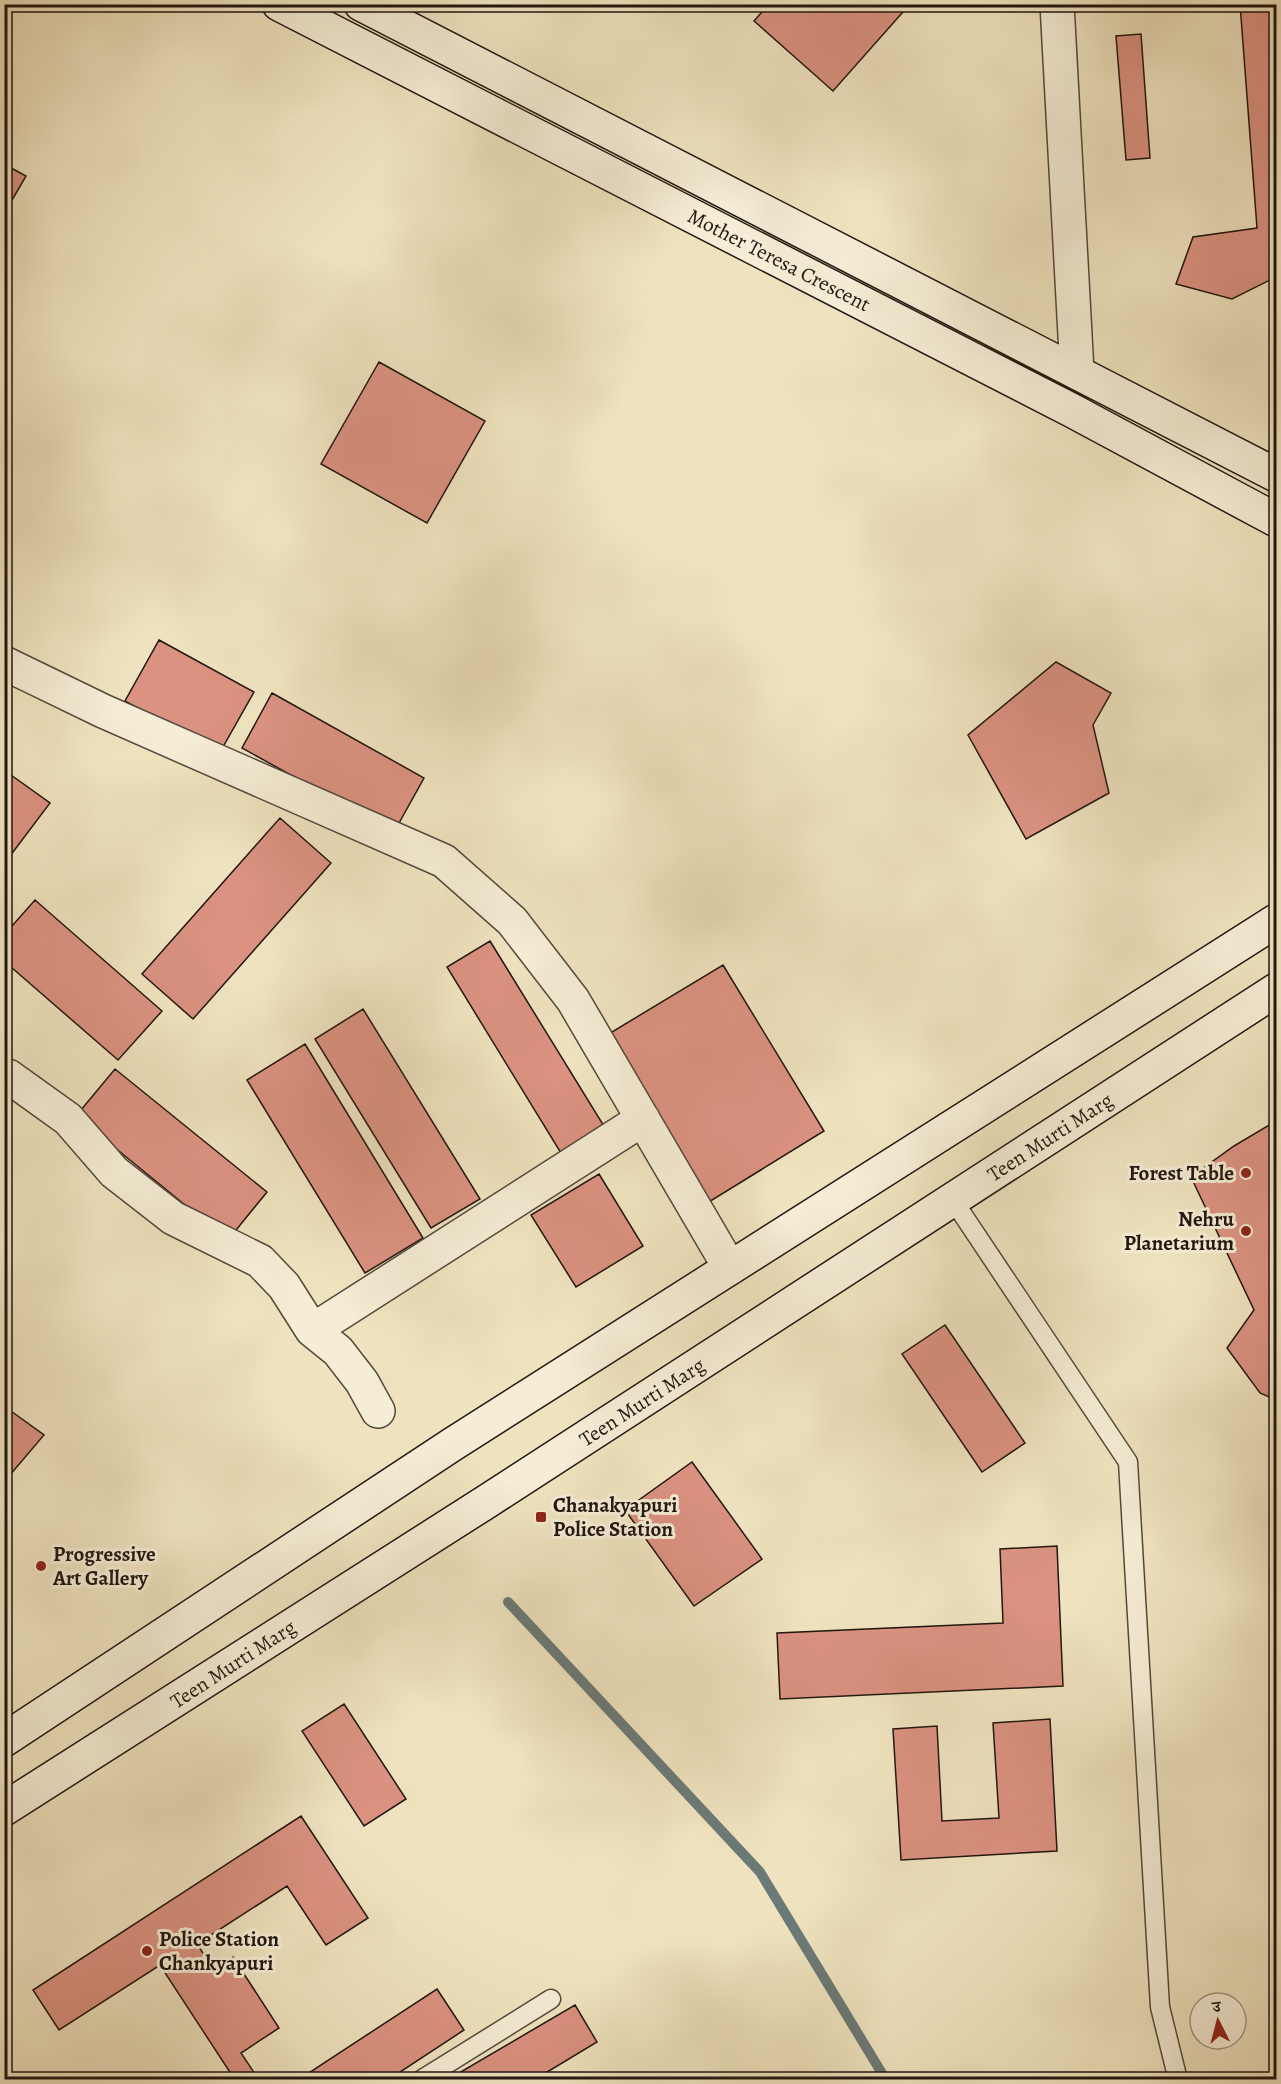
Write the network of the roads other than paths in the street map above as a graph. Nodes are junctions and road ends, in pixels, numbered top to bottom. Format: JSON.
{"nodes":[{"id":1,"x":279,"y":4,"type":"edge"},
{"id":2,"x":361,"y":4,"type":"edge"},
{"id":3,"x":1057,"y":4,"type":"edge"},
{"id":4,"x":1077,"y":372,"type":"junction"},
{"id":5,"x":1276,"y":475,"type":"edge"},
{"id":6,"x":1276,"y":520,"type":"edge"},
{"id":7,"x":4,"y":663,"type":"edge"},
{"id":8,"x":1276,"y":921,"type":"edge"},
{"id":9,"x":1276,"y":990,"type":"edge"},
{"id":10,"x":8,"y":1076,"type":"dead end"},
{"id":11,"x":643,"y":1119,"type":"junction"},
{"id":12,"x":953,"y":1200,"type":"junction"},
{"id":13,"x":730,"y":1268,"type":"junction"},
{"id":14,"x":321,"y":1324,"type":"dead end"},
{"id":15,"x":378,"y":1411,"type":"dead end"},
{"id":16,"x":4,"y":1740,"type":"edge"},
{"id":17,"x":4,"y":1809,"type":"edge"},
{"id":18,"x":550,"y":1999,"type":"dead end"},
{"id":19,"x":421,"y":2079,"type":"edge"},
{"id":20,"x":1178,"y":2079,"type":"edge"}],
"edges":[{"from":1,"to":6,"type":"main road","name":"Mother Teresa Crescent"},
{"from":2,"to":4,"type":"main road","name":"Mother Teresa Crescent"},
{"from":3,"to":4,"type":"main road"},
{"from":4,"to":5,"type":"main road","name":"Mother Teresa Crescent"},
{"from":7,"to":11,"type":"main road"},
{"from":8,"to":13,"type":"main road"},
{"from":9,"to":12,"type":"main road","name":"Teen Murti Marg"},
{"from":10,"to":15,"type":"main road"},
{"from":11,"to":13,"type":"main road"},
{"from":11,"to":14,"type":"main road"},
{"from":12,"to":17,"type":"main road","name":"Teen Murti Marg"},
{"from":12,"to":20,"type":"lane"},
{"from":13,"to":16,"type":"main road"},
{"from":18,"to":19,"type":"lane"}]}
